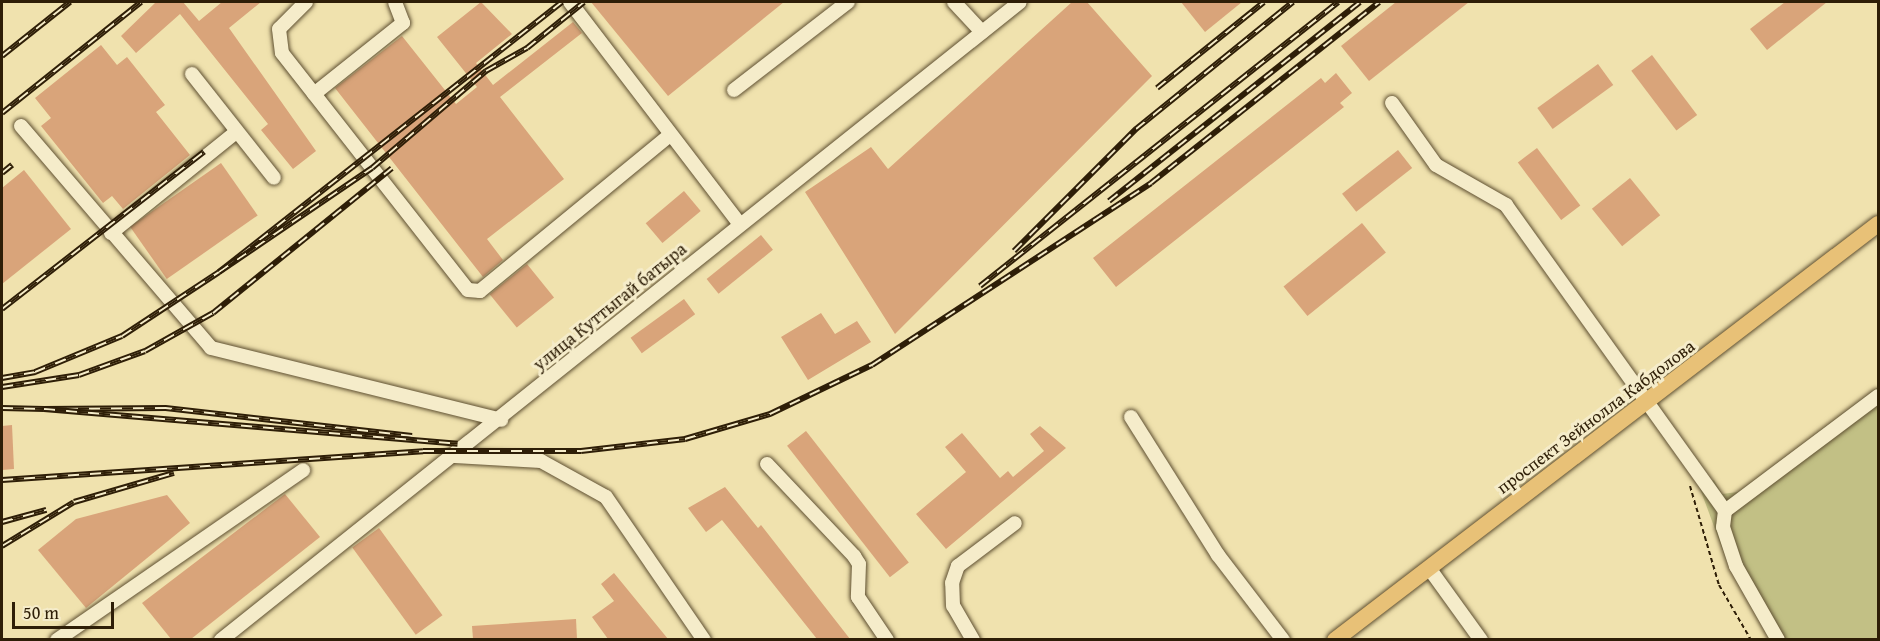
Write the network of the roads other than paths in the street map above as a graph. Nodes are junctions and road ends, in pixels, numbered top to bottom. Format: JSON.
{"nodes":[{"id":1,"x":306,"y":2,"type":"edge"},
{"id":2,"x":395,"y":2,"type":"edge"},
{"id":3,"x":570,"y":2,"type":"edge"},
{"id":4,"x":848,"y":2,"type":"edge"},
{"id":5,"x":954,"y":2,"type":"edge"},
{"id":6,"x":1020,"y":2,"type":"edge"},
{"id":7,"x":982,"y":32,"type":"junction"},
{"id":8,"x":192,"y":74,"type":"dead end"},
{"id":9,"x":734,"y":90,"type":"dead end"},
{"id":10,"x":314,"y":94,"type":"junction"},
{"id":11,"x":1392,"y":103,"type":"dead end"},
{"id":12,"x":21,"y":126,"type":"dead end"},
{"id":13,"x":236,"y":132,"type":"junction"},
{"id":14,"x":669,"y":136,"type":"junction"},
{"id":15,"x":273,"y":178,"type":"dead end"},
{"id":16,"x":740,"y":224,"type":"junction"},
{"id":17,"x":1878,"y":224,"type":"edge"},
{"id":18,"x":111,"y":233,"type":"junction"},
{"id":19,"x":1878,"y":396,"type":"edge"},
{"id":20,"x":1650,"y":401,"type":"junction"},
{"id":21,"x":1131,"y":417,"type":"dead end"},
{"id":22,"x":501,"y":420,"type":"junction"},
{"id":23,"x":455,"y":456,"type":"junction"},
{"id":24,"x":767,"y":464,"type":"dead end"},
{"id":25,"x":303,"y":470,"type":"dead end"},
{"id":26,"x":1725,"y":511,"type":"junction"},
{"id":27,"x":1015,"y":523,"type":"dead end"},
{"id":28,"x":1429,"y":568,"type":"junction"},
{"id":29,"x":57,"y":639,"type":"edge"},
{"id":30,"x":220,"y":639,"type":"edge"},
{"id":31,"x":704,"y":639,"type":"edge"},
{"id":32,"x":887,"y":639,"type":"edge"},
{"id":33,"x":973,"y":639,"type":"edge"},
{"id":34,"x":1283,"y":639,"type":"edge"},
{"id":35,"x":1335,"y":639,"type":"edge"},
{"id":36,"x":1480,"y":639,"type":"edge"},
{"id":37,"x":1778,"y":639,"type":"edge"}],
"edges":[{"from":1,"to":10,"type":"street"},
{"from":2,"to":10,"type":"street"},
{"from":3,"to":14,"type":"street"},
{"from":4,"to":9,"type":"street"},
{"from":5,"to":7,"type":"street"},
{"from":6,"to":7,"type":"street","name":"улица Куттыгай батыра"},
{"from":7,"to":16,"type":"street","name":"улица Куттыгай батыра"},
{"from":8,"to":13,"type":"street"},
{"from":10,"to":14,"type":"street"},
{"from":11,"to":20,"type":"street"},
{"from":12,"to":18,"type":"street"},
{"from":13,"to":15,"type":"street"},
{"from":13,"to":18,"type":"street"},
{"from":14,"to":16,"type":"street"},
{"from":16,"to":22,"type":"street","name":"улица Куттыгай батыра"},
{"from":17,"to":20,"type":"main road","name":"проспект Зейнолла Кабдолова"},
{"from":18,"to":22,"type":"street"},
{"from":19,"to":26,"type":"street"},
{"from":20,"to":26,"type":"street"},
{"from":20,"to":28,"type":"main road","name":"проспект Зейнолла Кабдолова"},
{"from":21,"to":34,"type":"street"},
{"from":22,"to":23,"type":"street","name":"улица Куттыгай батыра"},
{"from":23,"to":30,"type":"street","name":"улица Куттыгай батыра"},
{"from":23,"to":31,"type":"street"},
{"from":24,"to":32,"type":"street"},
{"from":25,"to":29,"type":"street"},
{"from":26,"to":37,"type":"street"},
{"from":27,"to":33,"type":"street"},
{"from":28,"to":35,"type":"main road","name":"проспект Зейнолла Кабдолова"},
{"from":28,"to":36,"type":"street"}]}
